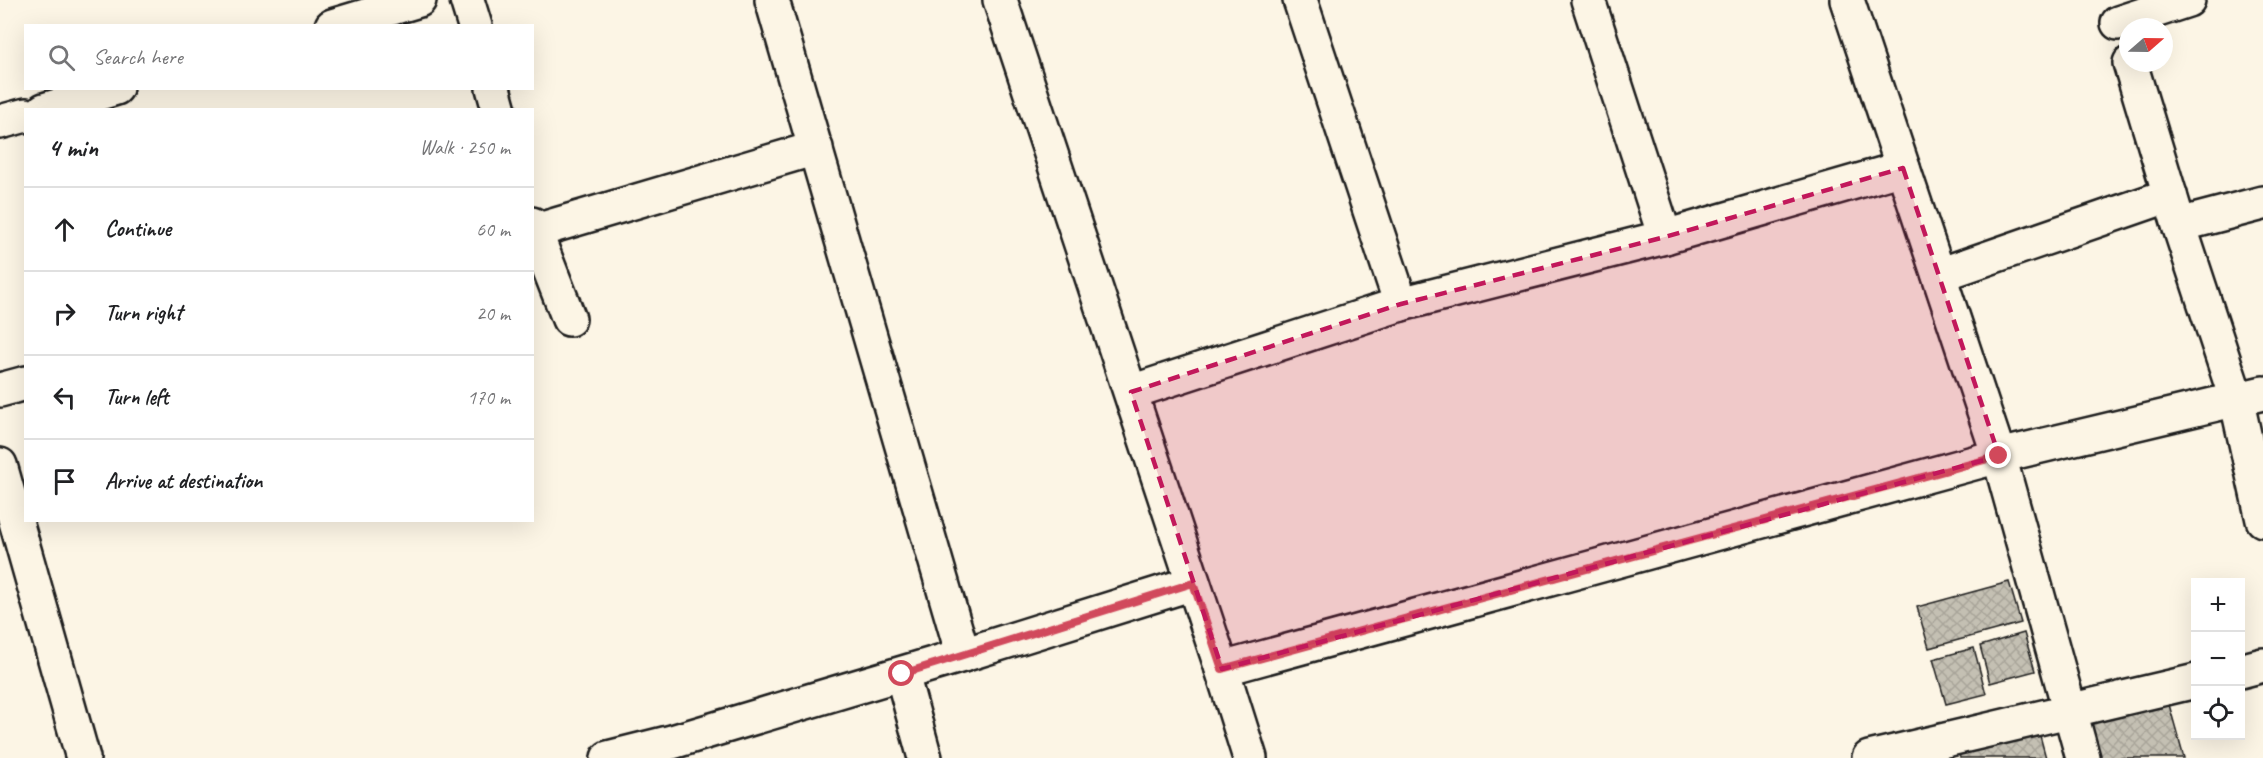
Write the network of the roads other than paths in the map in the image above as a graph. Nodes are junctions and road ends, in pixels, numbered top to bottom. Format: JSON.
{"nodes":[{"id":1,"x":419,"y":0,"type":"edge"},
{"id":2,"x":467,"y":0,"type":"edge"},
{"id":3,"x":772,"y":0,"type":"edge"},
{"id":4,"x":1000,"y":0,"type":"edge"},
{"id":5,"x":1300,"y":0,"type":"edge"},
{"id":6,"x":1588,"y":0,"type":"edge"},
{"id":7,"x":1847,"y":0,"type":"edge"},
{"id":8,"x":2188,"y":0,"type":"edge"},
{"id":9,"x":2114,"y":11,"type":"edge"},
{"id":10,"x":339,"y":24,"type":"edge"},
{"id":11,"x":474,"y":24,"type":"edge"},
{"id":12,"x":2119,"y":27,"type":"edge"},
{"id":13,"x":2133,"y":72,"type":"edge"},
{"id":14,"x":109,"y":90,"type":"edge"},
{"id":15,"x":494,"y":90,"type":"edge"},
{"id":16,"x":51,"y":108,"type":"edge"},
{"id":17,"x":498,"y":108,"type":"edge"},
{"id":18,"x":24,"y":116,"type":"edge"},
{"id":19,"x":0,"y":122,"type":"edge"},
{"id":20,"x":816,"y":148,"type":"junction"},
{"id":21,"x":1903,"y":168,"type":"junction"},
{"id":22,"x":2263,"y":203,"type":"edge"},
{"id":23,"x":2175,"y":210,"type":"junction"},
{"id":24,"x":534,"y":229,"type":"edge"},
{"id":25,"x":534,"y":232,"type":"edge"},
{"id":26,"x":1665,"y":237,"type":"junction"},
{"id":27,"x":1939,"y":275,"type":"junction"},
{"id":28,"x":1401,"y":304,"type":"junction"},
{"id":29,"x":569,"y":319,"type":"dead end"},
{"id":30,"x":24,"y":384,"type":"edge"},
{"id":31,"x":0,"y":390,"type":"edge"},
{"id":32,"x":1131,"y":392,"type":"junction"},
{"id":33,"x":2249,"y":396,"type":"edge"},
{"id":34,"x":1999,"y":456,"type":"junction"},
{"id":35,"x":0,"y":465,"type":"edge"},
{"id":36,"x":2263,"y":520,"type":"edge"},
{"id":37,"x":1193,"y":583,"type":"junction"},
{"id":38,"x":963,"y":655,"type":"junction"},
{"id":39,"x":2263,"y":665,"type":"edge"},
{"id":40,"x":1222,"y":669,"type":"junction"},
{"id":41,"x":2245,"y":670,"type":"edge"},
{"id":42,"x":902,"y":674,"type":"junction"},
{"id":43,"x":2191,"y":682,"type":"edge"},
{"id":44,"x":2071,"y":710,"type":"junction"},
{"id":45,"x":675,"y":750,"type":"edge"},
{"id":46,"x":83,"y":758,"type":"edge"},
{"id":47,"x":608,"y":758,"type":"edge"},
{"id":48,"x":925,"y":758,"type":"edge"},
{"id":49,"x":1250,"y":758,"type":"edge"},
{"id":50,"x":1869,"y":758,"type":"edge"},
{"id":51,"x":2083,"y":758,"type":"edge"}],
"edges":[{"from":1,"to":10,"type":"street"},
{"from":2,"to":11,"type":"street"},
{"from":3,"to":20,"type":"street"},
{"from":4,"to":32,"type":"street"},
{"from":5,"to":28,"type":"street"},
{"from":6,"to":26,"type":"street"},
{"from":7,"to":21,"type":"street"},
{"from":8,"to":9,"type":"street"},
{"from":9,"to":12,"type":"street"},
{"from":13,"to":23,"type":"street"},
{"from":14,"to":16,"type":"street"},
{"from":15,"to":17,"type":"street"},
{"from":18,"to":19,"type":"street"},
{"from":20,"to":24,"type":"street"},
{"from":20,"to":38,"type":"street"},
{"from":21,"to":26,"type":"street"},
{"from":21,"to":27,"type":"street"},
{"from":22,"to":23,"type":"street"},
{"from":23,"to":27,"type":"street"},
{"from":23,"to":33,"type":"street"},
{"from":25,"to":29,"type":"street"},
{"from":26,"to":28,"type":"street"},
{"from":27,"to":34,"type":"street"},
{"from":28,"to":32,"type":"street"},
{"from":30,"to":31,"type":"street"},
{"from":32,"to":37,"type":"street"},
{"from":33,"to":34,"type":"street"},
{"from":33,"to":36,"type":"street"},
{"from":34,"to":40,"type":"street"},
{"from":34,"to":44,"type":"street"},
{"from":35,"to":46,"type":"street"},
{"from":37,"to":38,"type":"street"},
{"from":37,"to":40,"type":"street"},
{"from":38,"to":42,"type":"street"},
{"from":39,"to":41,"type":"street"},
{"from":40,"to":49,"type":"street"},
{"from":42,"to":45,"type":"street"},
{"from":42,"to":48,"type":"street"},
{"from":43,"to":44,"type":"street"},
{"from":44,"to":50,"type":"street"},
{"from":44,"to":51,"type":"street"},
{"from":45,"to":47,"type":"street"}]}
